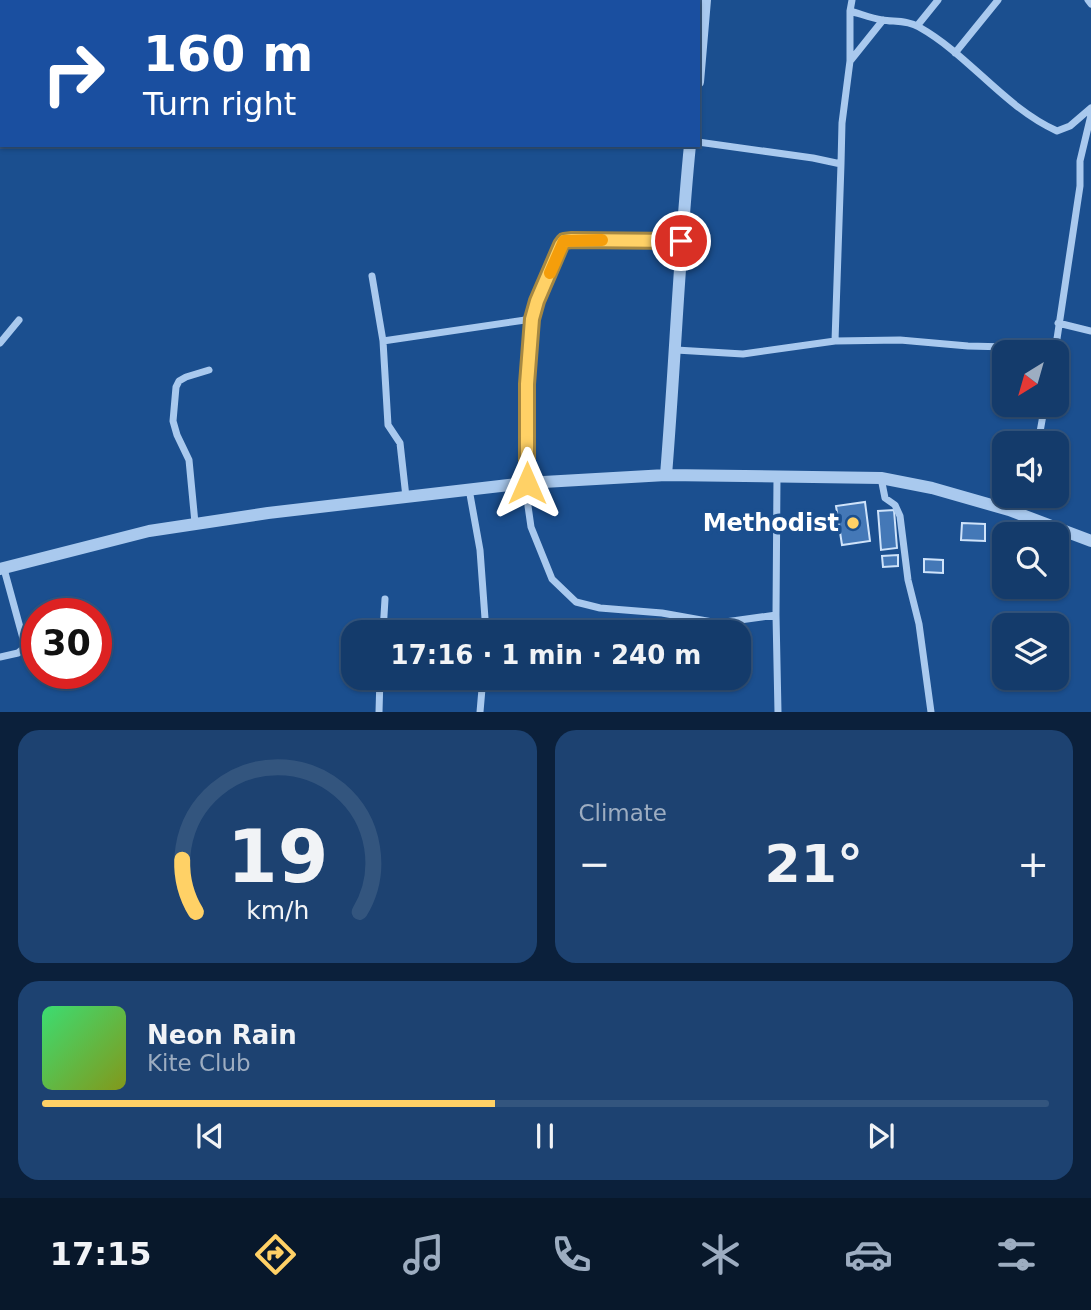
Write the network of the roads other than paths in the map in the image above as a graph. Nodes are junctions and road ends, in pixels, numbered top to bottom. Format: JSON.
{"nodes":[{"id":1,"x":705,"y":0,"type":"edge"},
{"id":2,"x":852,"y":0,"type":"edge"},
{"id":3,"x":938,"y":0,"type":"edge"},
{"id":4,"x":998,"y":0,"type":"edge"},
{"id":5,"x":850,"y":11,"type":"junction"},
{"id":6,"x":883,"y":20,"type":"junction"},
{"id":7,"x":701,"y":24,"type":"edge"},
{"id":8,"x":918,"y":26,"type":"junction"},
{"id":9,"x":700,"y":43,"type":"edge"},
{"id":10,"x":955,"y":53,"type":"junction"},
{"id":11,"x":850,"y":61,"type":"junction"},
{"id":12,"x":1091,"y":108,"type":"edge"},
{"id":13,"x":1091,"y":115,"type":"edge"},
{"id":14,"x":700,"y":142,"type":"edge"},
{"id":15,"x":690,"y":147,"type":"edge"},
{"id":16,"x":841,"y":164,"type":"junction"},
{"id":17,"x":681,"y":241,"type":"junction"},
{"id":18,"x":372,"y":276,"type":"dead end"},
{"id":19,"x":532,"y":319,"type":"junction"},
{"id":20,"x":19,"y":320,"type":"dead end"},
{"id":21,"x":1059,"y":323,"type":"junction"},
{"id":22,"x":1091,"y":331,"type":"edge"},
{"id":23,"x":1056,"y":340,"type":"edge"},
{"id":24,"x":383,"y":341,"type":"junction"},
{"id":25,"x":835,"y":341,"type":"junction"},
{"id":26,"x":0,"y":343,"type":"edge"},
{"id":27,"x":992,"y":347,"type":"edge"},
{"id":28,"x":676,"y":350,"type":"junction"},
{"id":29,"x":209,"y":370,"type":"dead end"},
{"id":30,"x":666,"y":475,"type":"junction"},
{"id":31,"x":777,"y":477,"type":"junction"},
{"id":32,"x":881,"y":478,"type":"junction"},
{"id":33,"x":527,"y":483,"type":"junction"},
{"id":34,"x":469,"y":489,"type":"junction"},
{"id":35,"x":406,"y":497,"type":"junction"},
{"id":36,"x":1009,"y":510,"type":"joint"},
{"id":37,"x":195,"y":523,"type":"junction"},
{"id":38,"x":1091,"y":541,"type":"edge"},
{"id":39,"x":2,"y":569,"type":"edge"},
{"id":40,"x":385,"y":599,"type":"dead end"},
{"id":41,"x":776,"y":615,"type":"junction"},
{"id":42,"x":384,"y":620,"type":"edge"},
{"id":43,"x":484,"y":620,"type":"edge"},
{"id":44,"x":0,"y":657,"type":"edge"},
{"id":45,"x":380,"y":690,"type":"edge"},
{"id":46,"x":482,"y":690,"type":"edge"},
{"id":47,"x":379,"y":712,"type":"edge"},
{"id":48,"x":480,"y":712,"type":"edge"},
{"id":49,"x":778,"y":712,"type":"edge"},
{"id":50,"x":931,"y":712,"type":"edge"}],
"edges":[{"from":1,"to":7,"type":"street"},
{"from":2,"to":5,"type":"street"},
{"from":3,"to":8,"type":"street"},
{"from":4,"to":10,"type":"street"},
{"from":5,"to":6,"type":"street"},
{"from":5,"to":11,"type":"street"},
{"from":6,"to":8,"type":"street"},
{"from":6,"to":11,"type":"street"},
{"from":7,"to":9,"type":"street"},
{"from":8,"to":10,"type":"street"},
{"from":10,"to":12,"type":"street"},
{"from":11,"to":16,"type":"street"},
{"from":13,"to":21,"type":"street"},
{"from":14,"to":16,"type":"street"},
{"from":15,"to":17,"type":"street"},
{"from":16,"to":25,"type":"street"},
{"from":17,"to":19,"type":"street"},
{"from":17,"to":28,"type":"street"},
{"from":18,"to":24,"type":"street"},
{"from":19,"to":24,"type":"street"},
{"from":19,"to":33,"type":"street"},
{"from":20,"to":26,"type":"street"},
{"from":21,"to":22,"type":"street"},
{"from":21,"to":23,"type":"street"},
{"from":24,"to":35,"type":"street"},
{"from":25,"to":27,"type":"street"},
{"from":25,"to":28,"type":"street"},
{"from":28,"to":30,"type":"street"},
{"from":29,"to":37,"type":"street"},
{"from":30,"to":31,"type":"street"},
{"from":30,"to":33,"type":"street"},
{"from":31,"to":32,"type":"street"},
{"from":31,"to":41,"type":"street"},
{"from":32,"to":36,"type":"street"},
{"from":32,"to":50,"type":"street"},
{"from":33,"to":34,"type":"street"},
{"from":33,"to":41,"type":"street"},
{"from":34,"to":35,"type":"street"},
{"from":34,"to":43,"type":"street"},
{"from":35,"to":37,"type":"street"},
{"from":36,"to":38,"type":"street"},
{"from":37,"to":39,"type":"street"},
{"from":39,"to":44,"type":"street"},
{"from":40,"to":42,"type":"street"},
{"from":41,"to":49,"type":"street"},
{"from":45,"to":47,"type":"street"},
{"from":46,"to":48,"type":"street"}]}
